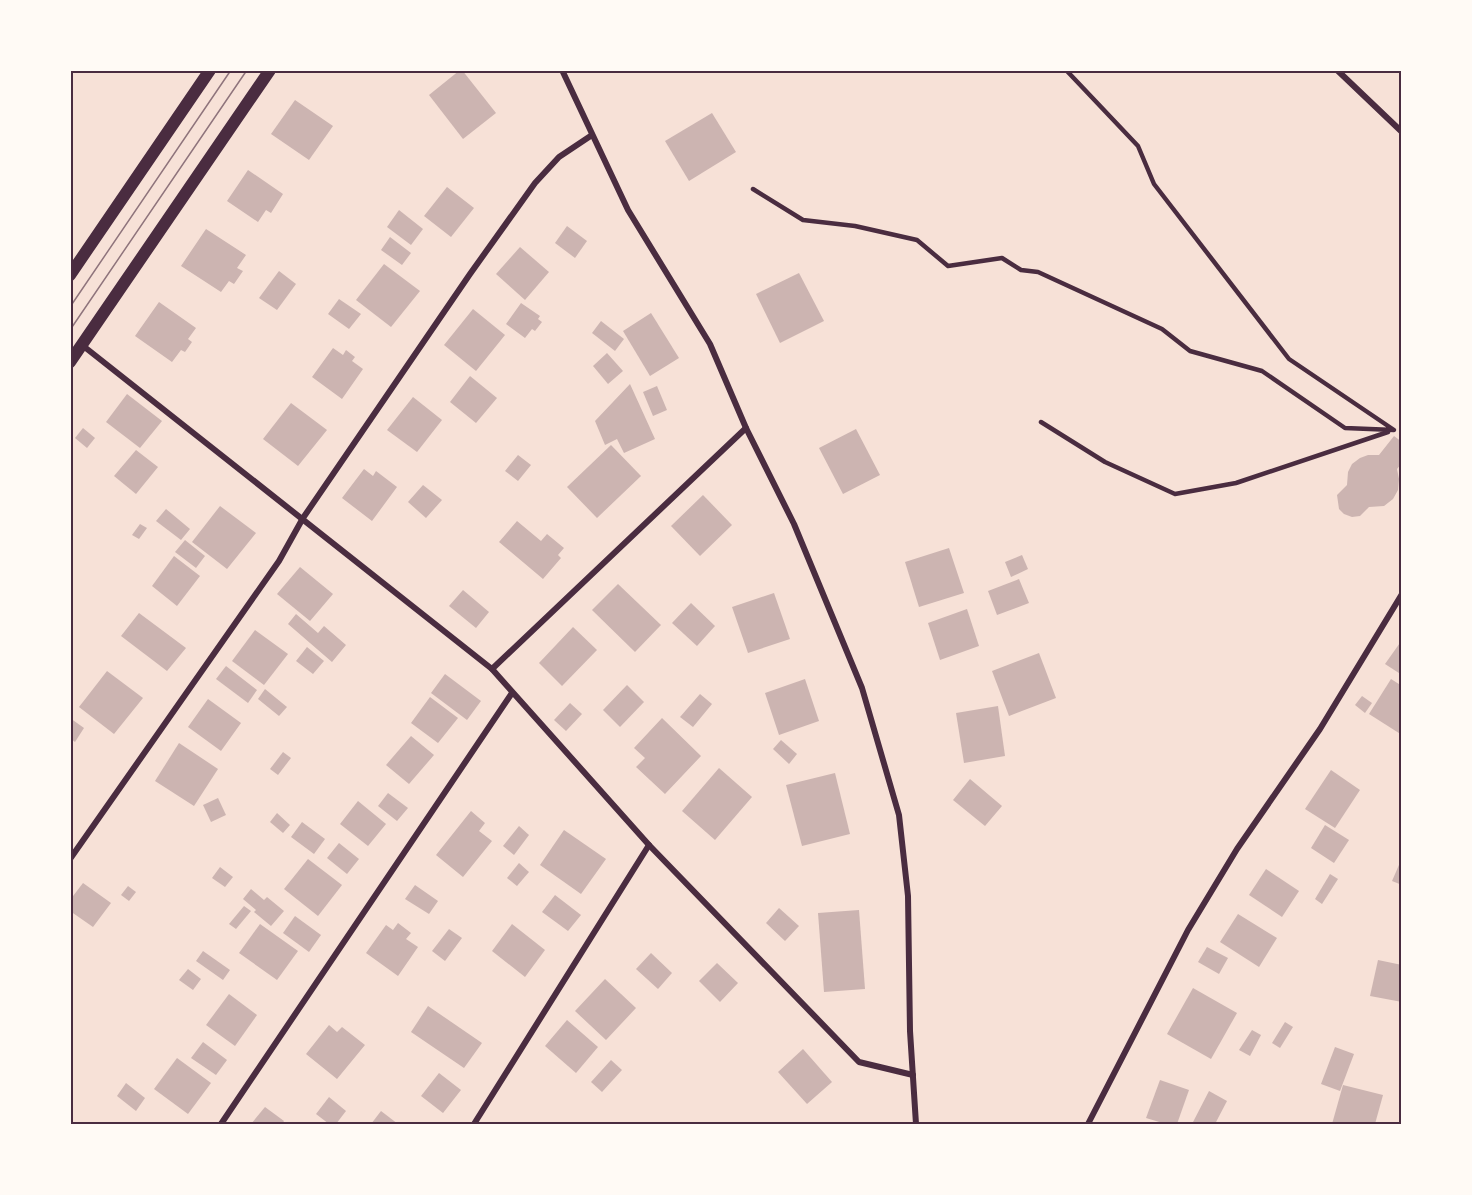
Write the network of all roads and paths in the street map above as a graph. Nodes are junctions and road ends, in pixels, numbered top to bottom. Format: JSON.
{"nodes":[{"id":1,"x":210,"y":70,"type":"edge"},
{"id":2,"x":270,"y":70,"type":"edge"},
{"id":3,"x":562,"y":70,"type":"edge"},
{"id":4,"x":1066,"y":70,"type":"edge"},
{"id":5,"x":1337,"y":70,"type":"edge"},
{"id":6,"x":1401,"y":132,"type":"edge"},
{"id":7,"x":592,"y":135,"type":"junction"},
{"id":8,"x":753,"y":189,"type":"dead end"},
{"id":9,"x":70,"y":275,"type":"edge"},
{"id":10,"x":82,"y":345,"type":"junction"},
{"id":11,"x":70,"y":362,"type":"edge"},
{"id":12,"x":1041,"y":422,"type":"dead end"},
{"id":13,"x":746,"y":428,"type":"junction"},
{"id":14,"x":1394,"y":430,"type":"junction"},
{"id":15,"x":303,"y":518,"type":"junction"},
{"id":16,"x":1401,"y":594,"type":"edge"},
{"id":17,"x":492,"y":669,"type":"junction"},
{"id":18,"x":512,"y":693,"type":"junction"},
{"id":19,"x":649,"y":845,"type":"junction"},
{"id":20,"x":70,"y":859,"type":"edge"},
{"id":21,"x":913,"y":1075,"type":"junction"},
{"id":22,"x":221,"y":1125,"type":"edge"},
{"id":23,"x":474,"y":1125,"type":"edge"},
{"id":24,"x":916,"y":1125,"type":"edge"},
{"id":25,"x":1088,"y":1125,"type":"edge"}],
"edges":[{"from":1,"to":9,"type":"main road"},
{"from":2,"to":10,"type":"main road"},
{"from":3,"to":7,"type":"street"},
{"from":4,"to":14,"type":"lane"},
{"from":5,"to":6,"type":"street"},
{"from":7,"to":13,"type":"street"},
{"from":7,"to":15,"type":"street"},
{"from":8,"to":14,"type":"lane"},
{"from":10,"to":11,"type":"main road"},
{"from":10,"to":15,"type":"street"},
{"from":12,"to":14,"type":"lane"},
{"from":13,"to":17,"type":"street"},
{"from":13,"to":21,"type":"street"},
{"from":15,"to":17,"type":"street"},
{"from":15,"to":20,"type":"street"},
{"from":16,"to":25,"type":"street"},
{"from":17,"to":18,"type":"street"},
{"from":18,"to":19,"type":"street"},
{"from":18,"to":22,"type":"street"},
{"from":19,"to":21,"type":"street"},
{"from":19,"to":23,"type":"street"},
{"from":21,"to":24,"type":"street"}]}
